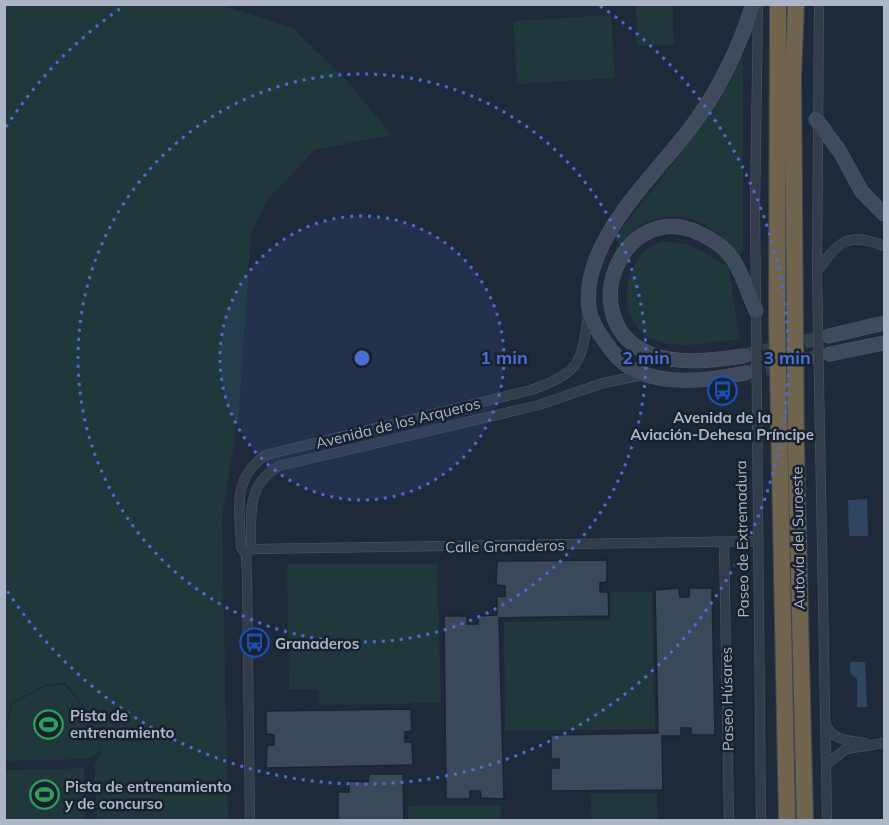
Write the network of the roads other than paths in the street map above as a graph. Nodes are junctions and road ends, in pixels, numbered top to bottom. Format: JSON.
{"nodes":[{"id":1,"x":753,"y":4,"type":"edge"},
{"id":2,"x":758,"y":4,"type":"edge"},
{"id":3,"x":778,"y":4,"type":"edge"},
{"id":4,"x":796,"y":4,"type":"edge"},
{"id":5,"x":819,"y":4,"type":"edge"},
{"id":6,"x":816,"y":119,"type":"junction"},
{"id":7,"x":885,"y":214,"type":"edge"},
{"id":8,"x":885,"y":246,"type":"edge"},
{"id":9,"x":817,"y":272,"type":"junction"},
{"id":10,"x":589,"y":308,"type":"junction"},
{"id":11,"x":756,"y":311,"type":"junction"},
{"id":12,"x":885,"y":316,"type":"edge"},
{"id":13,"x":885,"y":323,"type":"edge"},
{"id":14,"x":858,"y":329,"type":"junction"},
{"id":15,"x":829,"y":336,"type":"tunnel mouth"},
{"id":16,"x":885,"y":343,"type":"edge"},
{"id":17,"x":830,"y":354,"type":"tunnel mouth"},
{"id":18,"x":743,"y":356,"type":"tunnel mouth"},
{"id":19,"x":745,"y":373,"type":"tunnel mouth"},
{"id":20,"x":646,"y":375,"type":"junction"},
{"id":21,"x":759,"y":541,"type":"junction"},
{"id":22,"x":724,"y":542,"type":"junction"},
{"id":23,"x":249,"y":552,"type":"junction"},
{"id":24,"x":825,"y":724,"type":"junction"},
{"id":25,"x":885,"y":743,"type":"edge"},
{"id":26,"x":870,"y":744,"type":"junction"},
{"id":27,"x":826,"y":765,"type":"junction"},
{"id":28,"x":250,"y":820,"type":"edge"},
{"id":29,"x":729,"y":820,"type":"edge"},
{"id":30,"x":761,"y":820,"type":"edge"},
{"id":31,"x":787,"y":820,"type":"edge"},
{"id":32,"x":804,"y":820,"type":"edge"},
{"id":33,"x":826,"y":820,"type":"edge"}],
"edges":[{"from":1,"to":10,"type":"main road"},
{"from":2,"to":11,"type":"street","name":"Paseo de Extremadura"},
{"from":3,"to":31,"type":"highway","name":"Autovía del Suroeste"},
{"from":4,"to":32,"type":"highway","name":"Autovía del Suroeste"},
{"from":5,"to":6,"type":"street"},
{"from":6,"to":7,"type":"main road"},
{"from":6,"to":9,"type":"street"},
{"from":8,"to":9,"type":"street"},
{"from":9,"to":24,"type":"street"},
{"from":10,"to":20,"type":"main road"},
{"from":10,"to":23,"type":"street","name":"Avenida de los Arqueros"},
{"from":11,"to":18,"type":"main road"},
{"from":11,"to":21,"type":"street","name":"Paseo de Extremadura"},
{"from":12,"to":14,"type":"street"},
{"from":13,"to":14,"type":"main road"},
{"from":14,"to":15,"type":"main road"},
{"from":16,"to":17,"type":"main road"},
{"from":19,"to":20,"type":"main road"},
{"from":20,"to":23,"type":"street","name":"Avenida de los Arqueros"},
{"from":21,"to":22,"type":"street","name":"Calle Granaderos"},
{"from":21,"to":30,"type":"street","name":"Paseo de Extremadura"},
{"from":22,"to":23,"type":"street","name":"Calle Granaderos"},
{"from":22,"to":29,"type":"street","name":"Paseo Húsares"},
{"from":23,"to":28,"type":"street","name":"Avenida de los Arqueros"},
{"from":24,"to":26,"type":"street"},
{"from":24,"to":27,"type":"street"},
{"from":25,"to":26,"type":"street"},
{"from":26,"to":27,"type":"street"},
{"from":27,"to":33,"type":"street"}]}
